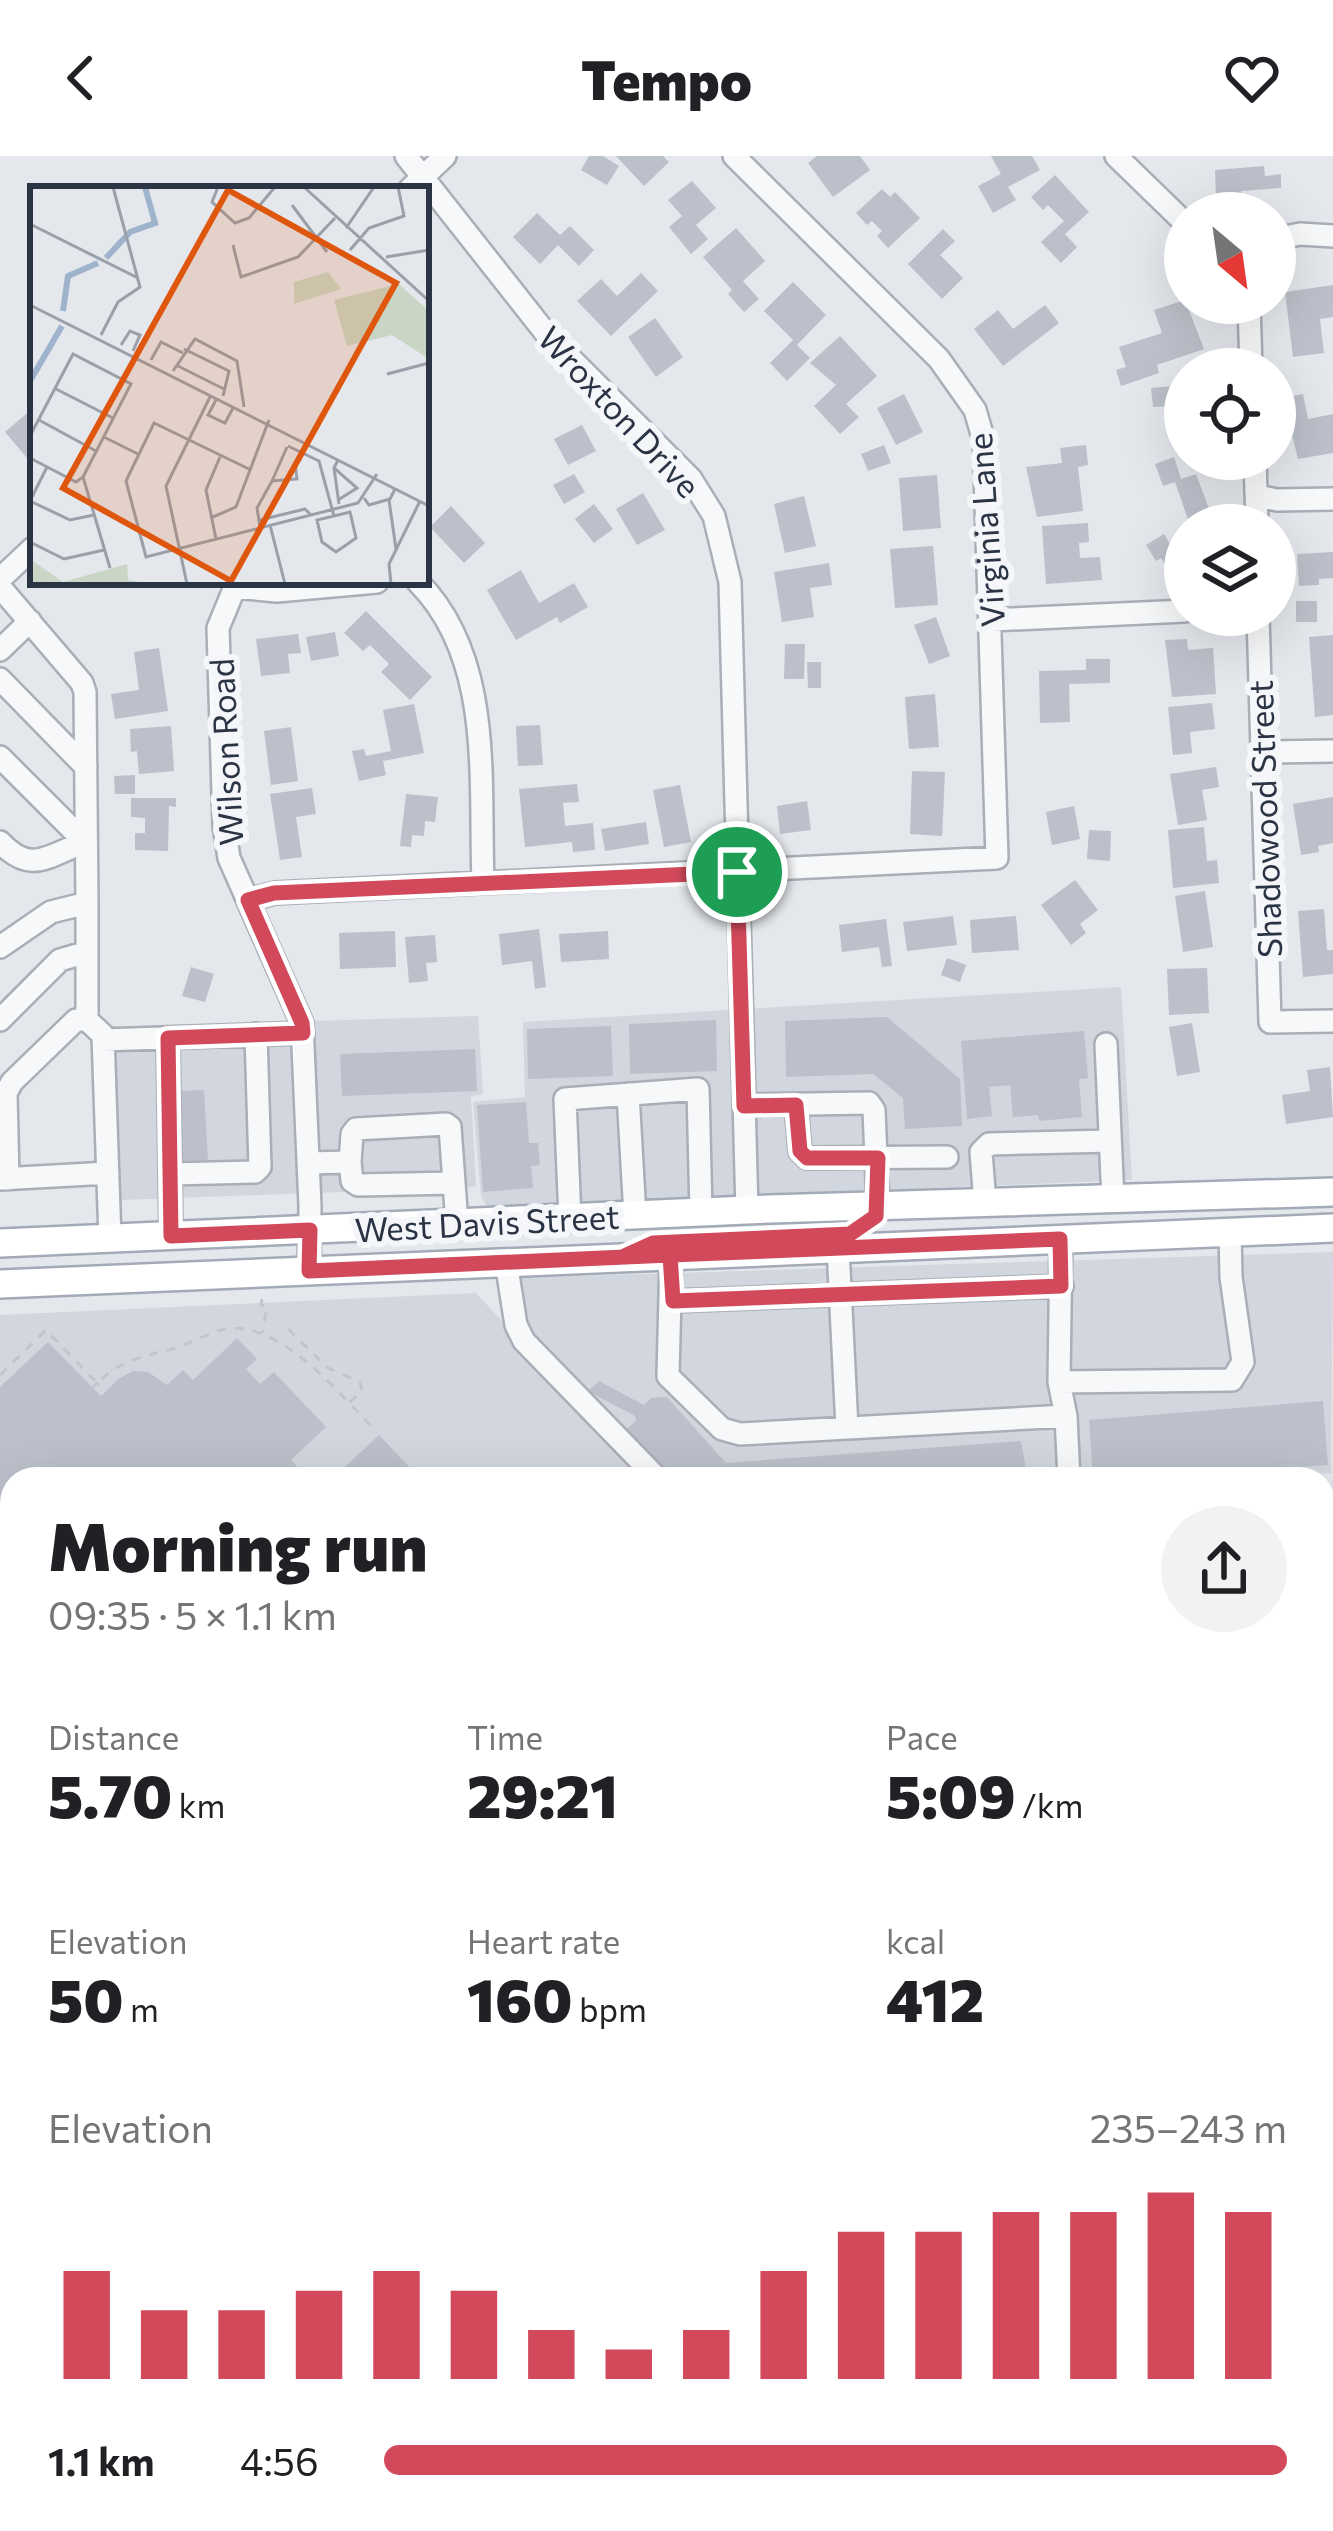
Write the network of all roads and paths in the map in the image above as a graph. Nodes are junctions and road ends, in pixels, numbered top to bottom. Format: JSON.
{"nodes":[{"id":1,"x":406,"y":156,"type":"edge"},
{"id":2,"x":445,"y":156,"type":"edge"},
{"id":3,"x":734,"y":156,"type":"edge"},
{"id":4,"x":1116,"y":156,"type":"edge"},
{"id":5,"x":417,"y":182,"type":"edge"},
{"id":6,"x":429,"y":196,"type":"edge"},
{"id":7,"x":1164,"y":203,"type":"edge"},
{"id":8,"x":1296,"y":235,"type":"edge"},
{"id":9,"x":1333,"y":236,"type":"edge"},
{"id":10,"x":1256,"y":480,"type":"edge"},
{"id":11,"x":1256,"y":496,"type":"junction"},
{"id":12,"x":1333,"y":499,"type":"edge"},
{"id":13,"x":1256,"y":504,"type":"edge"},
{"id":14,"x":30,"y":551,"type":"edge"},
{"id":15,"x":0,"y":583,"type":"edge"},
{"id":16,"x":235,"y":585,"type":"edge"},
{"id":17,"x":344,"y":585,"type":"edge"},
{"id":18,"x":420,"y":585,"type":"edge"},
{"id":19,"x":1164,"y":612,"type":"edge"},
{"id":20,"x":992,"y":620,"type":"junction"},
{"id":21,"x":30,"y":621,"type":"junction"},
{"id":22,"x":1259,"y":636,"type":"edge"},
{"id":23,"x":0,"y":650,"type":"edge"},
{"id":24,"x":0,"y":679,"type":"edge"},
{"id":25,"x":1333,"y":751,"type":"edge"},
{"id":26,"x":1263,"y":752,"type":"junction"},
{"id":27,"x":0,"y":758,"type":"edge"},
{"id":28,"x":86,"y":767,"type":"junction"},
{"id":29,"x":0,"y":842,"type":"edge"},
{"id":30,"x":85,"y":842,"type":"junction"},
{"id":31,"x":737,"y":872,"type":"junction"},
{"id":32,"x":483,"y":882,"type":"junction"},
{"id":33,"x":248,"y":900,"type":"junction"},
{"id":34,"x":87,"y":904,"type":"junction"},
{"id":35,"x":0,"y":947,"type":"edge"},
{"id":36,"x":87,"y":952,"type":"junction"},
{"id":37,"x":0,"y":1020,"type":"edge"},
{"id":38,"x":87,"y":1020,"type":"junction"},
{"id":39,"x":1333,"y":1021,"type":"edge"},
{"id":40,"x":303,"y":1033,"type":"junction"},
{"id":41,"x":256,"y":1034,"type":"junction"},
{"id":42,"x":168,"y":1038,"type":"junction"},
{"id":43,"x":103,"y":1040,"type":"junction"},
{"id":44,"x":1106,"y":1044,"type":"dead end"},
{"id":45,"x":3,"y":1088,"type":"edge"},
{"id":46,"x":628,"y":1094,"type":"junction"},
{"id":47,"x":796,"y":1105,"type":"junction"},
{"id":48,"x":744,"y":1106,"type":"junction"},
{"id":49,"x":1110,"y":1141,"type":"junction"},
{"id":50,"x":947,"y":1157,"type":"dead end"},
{"id":51,"x":878,"y":1158,"type":"junction"},
{"id":52,"x":350,"y":1162,"type":"junction"},
{"id":53,"x":308,"y":1163,"type":"junction"},
{"id":54,"x":109,"y":1173,"type":"junction"},
{"id":55,"x":170,"y":1174,"type":"junction"},
{"id":56,"x":4,"y":1179,"type":"edge"},
{"id":57,"x":454,"y":1183,"type":"junction"},
{"id":58,"x":1333,"y":1192,"type":"edge"},
{"id":59,"x":1253,"y":1195,"type":"junction"},
{"id":60,"x":1112,"y":1200,"type":"junction"},
{"id":61,"x":985,"y":1203,"type":"junction"},
{"id":62,"x":878,"y":1206,"type":"junction"},
{"id":63,"x":747,"y":1210,"type":"junction"},
{"id":64,"x":701,"y":1213,"type":"junction"},
{"id":65,"x":635,"y":1216,"type":"junction"},
{"id":66,"x":570,"y":1219,"type":"junction"},
{"id":67,"x":458,"y":1224,"type":"junction"},
{"id":68,"x":1331,"y":1227,"type":"edge"},
{"id":69,"x":310,"y":1230,"type":"junction"},
{"id":70,"x":1230,"y":1232,"type":"junction"},
{"id":71,"x":171,"y":1236,"type":"junction"},
{"id":72,"x":110,"y":1239,"type":"junction"},
{"id":73,"x":1060,"y":1239,"type":"junction"},
{"id":74,"x":0,"y":1243,"type":"edge"},
{"id":75,"x":838,"y":1248,"type":"junction"},
{"id":76,"x":670,"y":1255,"type":"junction"},
{"id":77,"x":622,"y":1257,"type":"junction"},
{"id":78,"x":506,"y":1262,"type":"junction"},
{"id":79,"x":309,"y":1271,"type":"junction"},
{"id":80,"x":0,"y":1284,"type":"edge"},
{"id":81,"x":1061,"y":1286,"type":"junction"},
{"id":82,"x":840,"y":1295,"type":"junction"},
{"id":83,"x":276,"y":1296,"type":"dead end"},
{"id":84,"x":673,"y":1301,"type":"junction"},
{"id":85,"x":288,"y":1329,"type":"dead end"},
{"id":86,"x":262,"y":1335,"type":"junction"},
{"id":87,"x":0,"y":1375,"type":"edge"},
{"id":88,"x":1059,"y":1382,"type":"junction"},
{"id":89,"x":95,"y":1385,"type":"junction"},
{"id":90,"x":105,"y":1392,"type":"dead end"},
{"id":91,"x":348,"y":1404,"type":"junction"},
{"id":92,"x":1066,"y":1416,"type":"junction"},
{"id":93,"x":847,"y":1428,"type":"junction"},
{"id":94,"x":376,"y":1431,"type":"dead end"},
{"id":95,"x":646,"y":1467,"type":"edge"},
{"id":96,"x":1068,"y":1467,"type":"edge"}],
"edges":[{"from":1,"to":5,"type":"street","name":"Wroxton Drive"},
{"from":2,"to":5,"type":"street"},
{"from":3,"to":20,"type":"street","name":"Virginia Lane"},
{"from":4,"to":7,"type":"street"},
{"from":6,"to":31,"type":"street","name":"Wroxton Drive"},
{"from":8,"to":9,"type":"street"},
{"from":10,"to":11,"type":"street"},
{"from":11,"to":12,"type":"street"},
{"from":11,"to":13,"type":"street"},
{"from":14,"to":15,"type":"street"},
{"from":15,"to":21,"type":"street"},
{"from":16,"to":17,"type":"street"},
{"from":16,"to":33,"type":"street","name":"Wilson Road"},
{"from":18,"to":32,"type":"street"},
{"from":19,"to":20,"type":"street"},
{"from":20,"to":31,"type":"street","name":"Virginia Lane"},
{"from":21,"to":23,"type":"street"},
{"from":21,"to":28,"type":"street"},
{"from":22,"to":26,"type":"street","name":"Shadowood Street"},
{"from":24,"to":28,"type":"street"},
{"from":25,"to":26,"type":"street"},
{"from":26,"to":39,"type":"street","name":"Shadowood Street"},
{"from":27,"to":30,"type":"street"},
{"from":28,"to":30,"type":"street"},
{"from":29,"to":30,"type":"street"},
{"from":30,"to":34,"type":"street"},
{"from":31,"to":32,"type":"street"},
{"from":31,"to":48,"type":"street","name":"Wroxton Drive"},
{"from":32,"to":33,"type":"street"},
{"from":33,"to":40,"type":"street","name":"Wilson Road"},
{"from":34,"to":35,"type":"street"},
{"from":34,"to":36,"type":"street"},
{"from":36,"to":37,"type":"street"},
{"from":36,"to":38,"type":"street"},
{"from":38,"to":43,"type":"street"},
{"from":38,"to":45,"type":"street"},
{"from":40,"to":41,"type":"street"},
{"from":40,"to":53,"type":"street","name":"Wilson Road"},
{"from":41,"to":42,"type":"street"},
{"from":41,"to":55,"type":"street"},
{"from":42,"to":43,"type":"street"},
{"from":42,"to":55,"type":"street"},
{"from":43,"to":54,"type":"street"},
{"from":44,"to":49,"type":"street"},
{"from":45,"to":56,"type":"street"},
{"from":46,"to":64,"type":"street"},
{"from":46,"to":65,"type":"street"},
{"from":46,"to":66,"type":"street"},
{"from":47,"to":48,"type":"street"},
{"from":47,"to":51,"type":"street"},
{"from":47,"to":51,"type":"street"},
{"from":48,"to":63,"type":"street","name":"Wroxton Drive"},
{"from":49,"to":60,"type":"street"},
{"from":49,"to":61,"type":"street"},
{"from":50,"to":51,"type":"street"},
{"from":51,"to":62,"type":"street"},
{"from":52,"to":53,"type":"street"},
{"from":52,"to":57,"type":"street"},
{"from":52,"to":57,"type":"street"},
{"from":53,"to":69,"type":"street","name":"Wilson Road"},
{"from":54,"to":56,"type":"street"},
{"from":54,"to":72,"type":"street"},
{"from":55,"to":71,"type":"street"},
{"from":57,"to":67,"type":"street"},
{"from":58,"to":59,"type":"main road","name":"West Davis Street"},
{"from":59,"to":60,"type":"main road","name":"West Davis Street"},
{"from":59,"to":73,"type":"main road"},
{"from":60,"to":61,"type":"main road","name":"West Davis Street"},
{"from":61,"to":62,"type":"main road","name":"West Davis Street"},
{"from":62,"to":63,"type":"main road","name":"West Davis Street"},
{"from":62,"to":77,"type":"main road"},
{"from":63,"to":64,"type":"main road","name":"West Davis Street"},
{"from":64,"to":65,"type":"main road","name":"West Davis Street"},
{"from":65,"to":66,"type":"main road","name":"West Davis Street"},
{"from":66,"to":67,"type":"main road","name":"West Davis Street"},
{"from":67,"to":69,"type":"main road","name":"West Davis Street"},
{"from":68,"to":70,"type":"main road","name":"West Davis Street"},
{"from":69,"to":71,"type":"main road","name":"West Davis Street"},
{"from":69,"to":79,"type":"street","name":"Wilson Road"},
{"from":70,"to":73,"type":"main road","name":"West Davis Street"},
{"from":70,"to":88,"type":"street"},
{"from":71,"to":72,"type":"main road","name":"West Davis Street"},
{"from":72,"to":74,"type":"main road","name":"West Davis Street"},
{"from":73,"to":75,"type":"main road","name":"West Davis Street"},
{"from":73,"to":81,"type":"street"},
{"from":75,"to":76,"type":"main road","name":"West Davis Street"},
{"from":75,"to":82,"type":"street"},
{"from":76,"to":77,"type":"main road","name":"West Davis Street"},
{"from":76,"to":84,"type":"street"},
{"from":77,"to":78,"type":"main road","name":"West Davis Street"},
{"from":78,"to":79,"type":"main road","name":"West Davis Street"},
{"from":78,"to":95,"type":"street"},
{"from":79,"to":80,"type":"main road","name":"West Davis Street"},
{"from":81,"to":82,"type":"street"},
{"from":81,"to":88,"type":"street"},
{"from":82,"to":84,"type":"street"},
{"from":82,"to":93,"type":"street"},
{"from":83,"to":86,"type":"path"},
{"from":84,"to":93,"type":"street"},
{"from":85,"to":91,"type":"path"},
{"from":86,"to":89,"type":"path"},
{"from":86,"to":91,"type":"path"},
{"from":87,"to":89,"type":"path"},
{"from":88,"to":92,"type":"street"},
{"from":89,"to":90,"type":"path"},
{"from":91,"to":94,"type":"path"},
{"from":92,"to":93,"type":"street"},
{"from":92,"to":96,"type":"street"}]}
